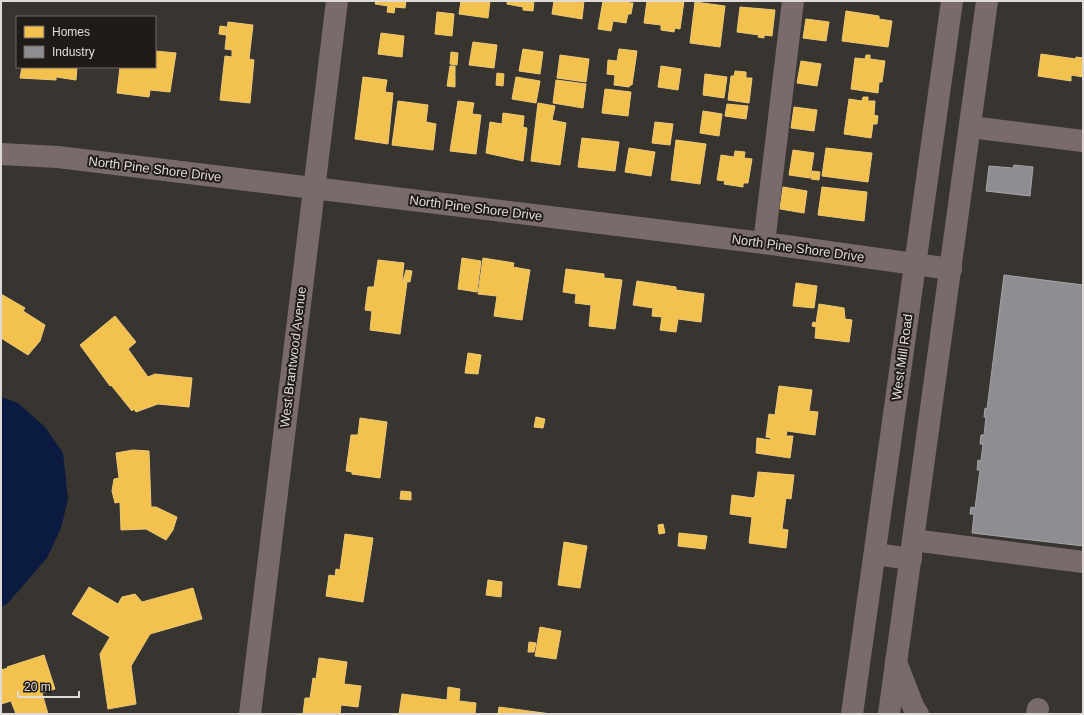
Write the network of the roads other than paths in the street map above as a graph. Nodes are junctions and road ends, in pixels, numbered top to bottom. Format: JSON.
{"nodes":[{"id":1,"x":337,"y":1,"type":"edge"},
{"id":2,"x":793,"y":1,"type":"edge"},
{"id":3,"x":952,"y":1,"type":"edge"},
{"id":4,"x":987,"y":1,"type":"edge"},
{"id":5,"x":970,"y":127,"type":"junction"},
{"id":6,"x":1083,"y":141,"type":"edge"},
{"id":7,"x":1,"y":154,"type":"edge"},
{"id":8,"x":313,"y":188,"type":"junction"},
{"id":9,"x":764,"y":243,"type":"junction"},
{"id":10,"x":915,"y":264,"type":"junction"},
{"id":11,"x":951,"y":269,"type":"junction"},
{"id":12,"x":912,"y":549,"type":"junction"},
{"id":13,"x":875,"y":554,"type":"junction"},
{"id":14,"x":1083,"y":562,"type":"edge"},
{"id":15,"x":896,"y":662,"type":"junction"},
{"id":16,"x":250,"y":714,"type":"edge"},
{"id":17,"x":852,"y":714,"type":"edge"},
{"id":18,"x":889,"y":714,"type":"edge"},
{"id":19,"x":918,"y":714,"type":"edge"}],
"edges":[{"from":1,"to":8,"type":"street","name":"West Brantwood Avenue"},
{"from":2,"to":9,"type":"street"},
{"from":3,"to":10,"type":"main road","name":"West Mill Road"},
{"from":4,"to":5,"type":"main road"},
{"from":5,"to":6,"type":"street"},
{"from":5,"to":11,"type":"main road"},
{"from":7,"to":8,"type":"street","name":"North Pine Shore Drive"},
{"from":8,"to":9,"type":"street","name":"North Pine Shore Drive"},
{"from":8,"to":16,"type":"street","name":"West Brantwood Avenue"},
{"from":9,"to":10,"type":"street","name":"North Pine Shore Drive"},
{"from":10,"to":11,"type":"street","name":"North Pine Shore Drive"},
{"from":10,"to":13,"type":"main road","name":"West Mill Road"},
{"from":11,"to":12,"type":"main road"},
{"from":12,"to":13,"type":"street"},
{"from":12,"to":14,"type":"street"},
{"from":12,"to":15,"type":"main road"},
{"from":13,"to":17,"type":"main road","name":"West Mill Road"},
{"from":15,"to":18,"type":"main road"},
{"from":15,"to":19,"type":"street"}]}
